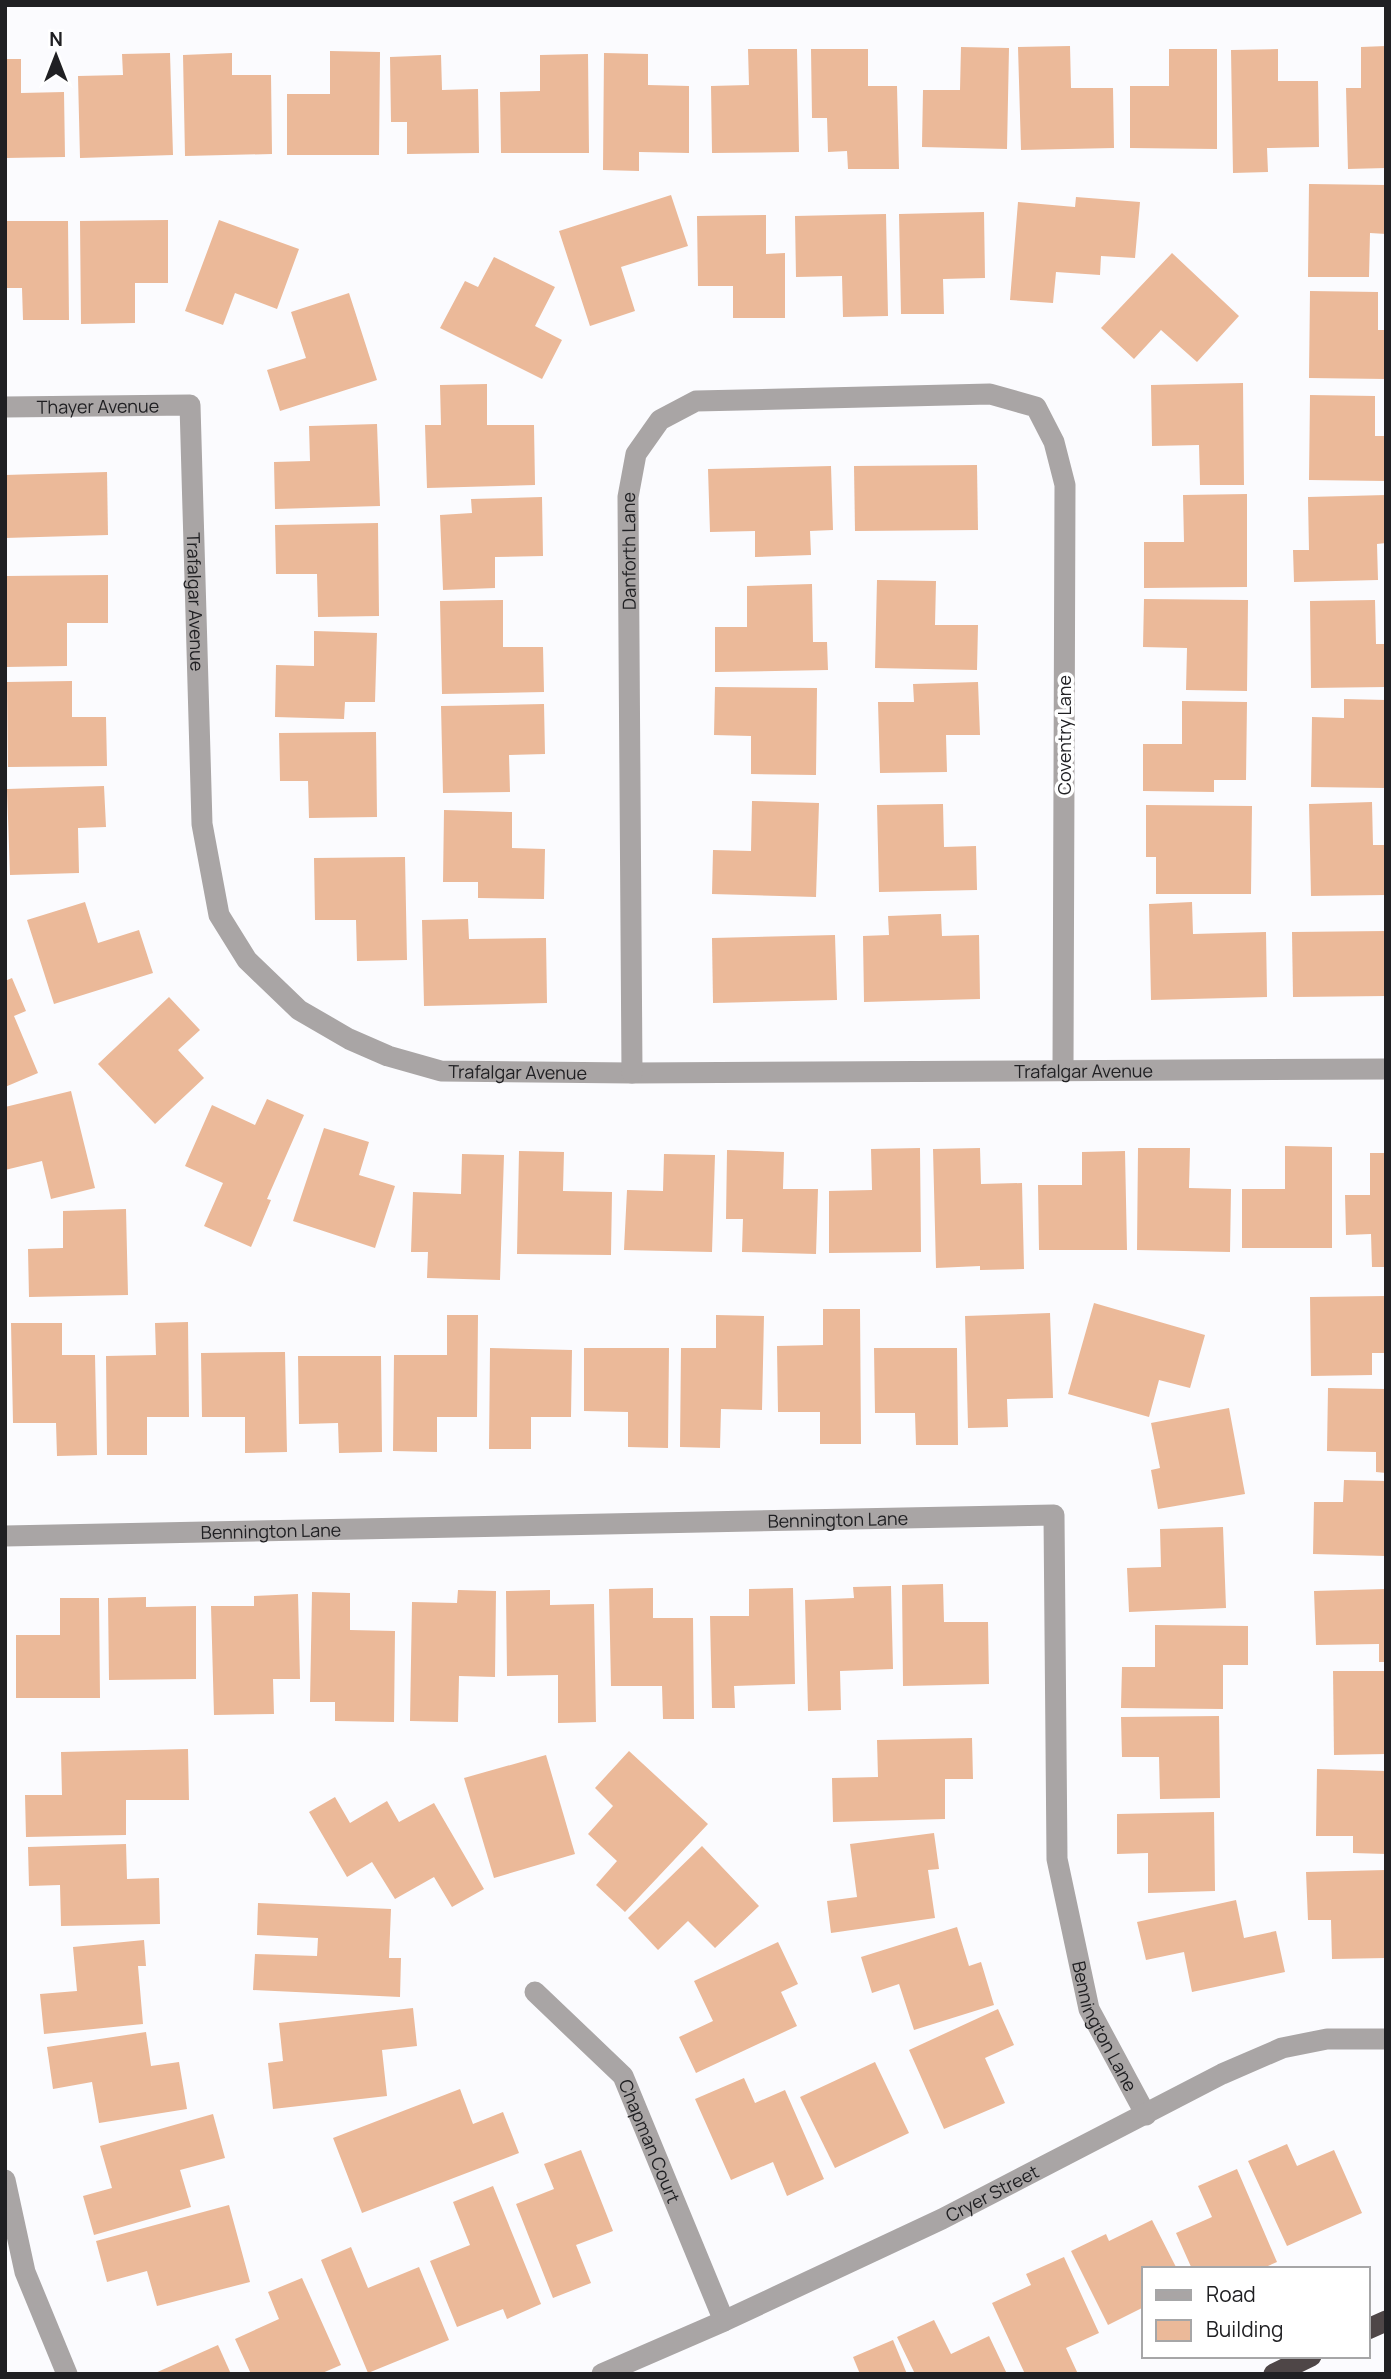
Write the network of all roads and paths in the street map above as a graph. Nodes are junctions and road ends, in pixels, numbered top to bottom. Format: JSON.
{"nodes":[{"id":1,"x":190,"y":405,"type":"joint"},
{"id":2,"x":5,"y":407,"type":"edge"},
{"id":3,"x":1036,"y":407,"type":"joint"},
{"id":4,"x":1063,"y":1069,"type":"junction"},
{"id":5,"x":1386,"y":1069,"type":"edge"},
{"id":6,"x":632,"y":1073,"type":"junction"},
{"id":7,"x":5,"y":1536,"type":"edge"},
{"id":8,"x":535,"y":1992,"type":"dead end"},
{"id":9,"x":1386,"y":2039,"type":"edge"},
{"id":10,"x":1146,"y":2115,"type":"junction"},
{"id":11,"x":5,"y":2180,"type":"edge"},
{"id":12,"x":724,"y":2320,"type":"junction"},
{"id":13,"x":1386,"y":2321,"type":"edge"},
{"id":14,"x":1370,"y":2328,"type":"edge"},
{"id":15,"x":1307,"y":2358,"type":"edge"},
{"id":16,"x":67,"y":2374,"type":"edge"},
{"id":17,"x":603,"y":2374,"type":"edge"},
{"id":18,"x":1274,"y":2374,"type":"edge"}],
"edges":[{"from":1,"to":2,"type":"street","name":"Thayer Avenue"},
{"from":1,"to":6,"type":"street","name":"Trafalgar Avenue"},
{"from":3,"to":4,"type":"street","name":"Coventry Lane"},
{"from":3,"to":6,"type":"street","name":"Danforth Lane"},
{"from":4,"to":5,"type":"street","name":"Trafalgar Avenue"},
{"from":4,"to":6,"type":"street","name":"Trafalgar Avenue"},
{"from":7,"to":10,"type":"street","name":"Bennington Lane"},
{"from":8,"to":12,"type":"street","name":"Chapman Court"},
{"from":9,"to":10,"type":"street","name":"Cryer Street"},
{"from":10,"to":12,"type":"street","name":"Cryer Street"},
{"from":11,"to":16,"type":"street"},
{"from":12,"to":17,"type":"street","name":"Cryer Street"},
{"from":13,"to":14,"type":"highway"},
{"from":15,"to":18,"type":"highway"}]}
